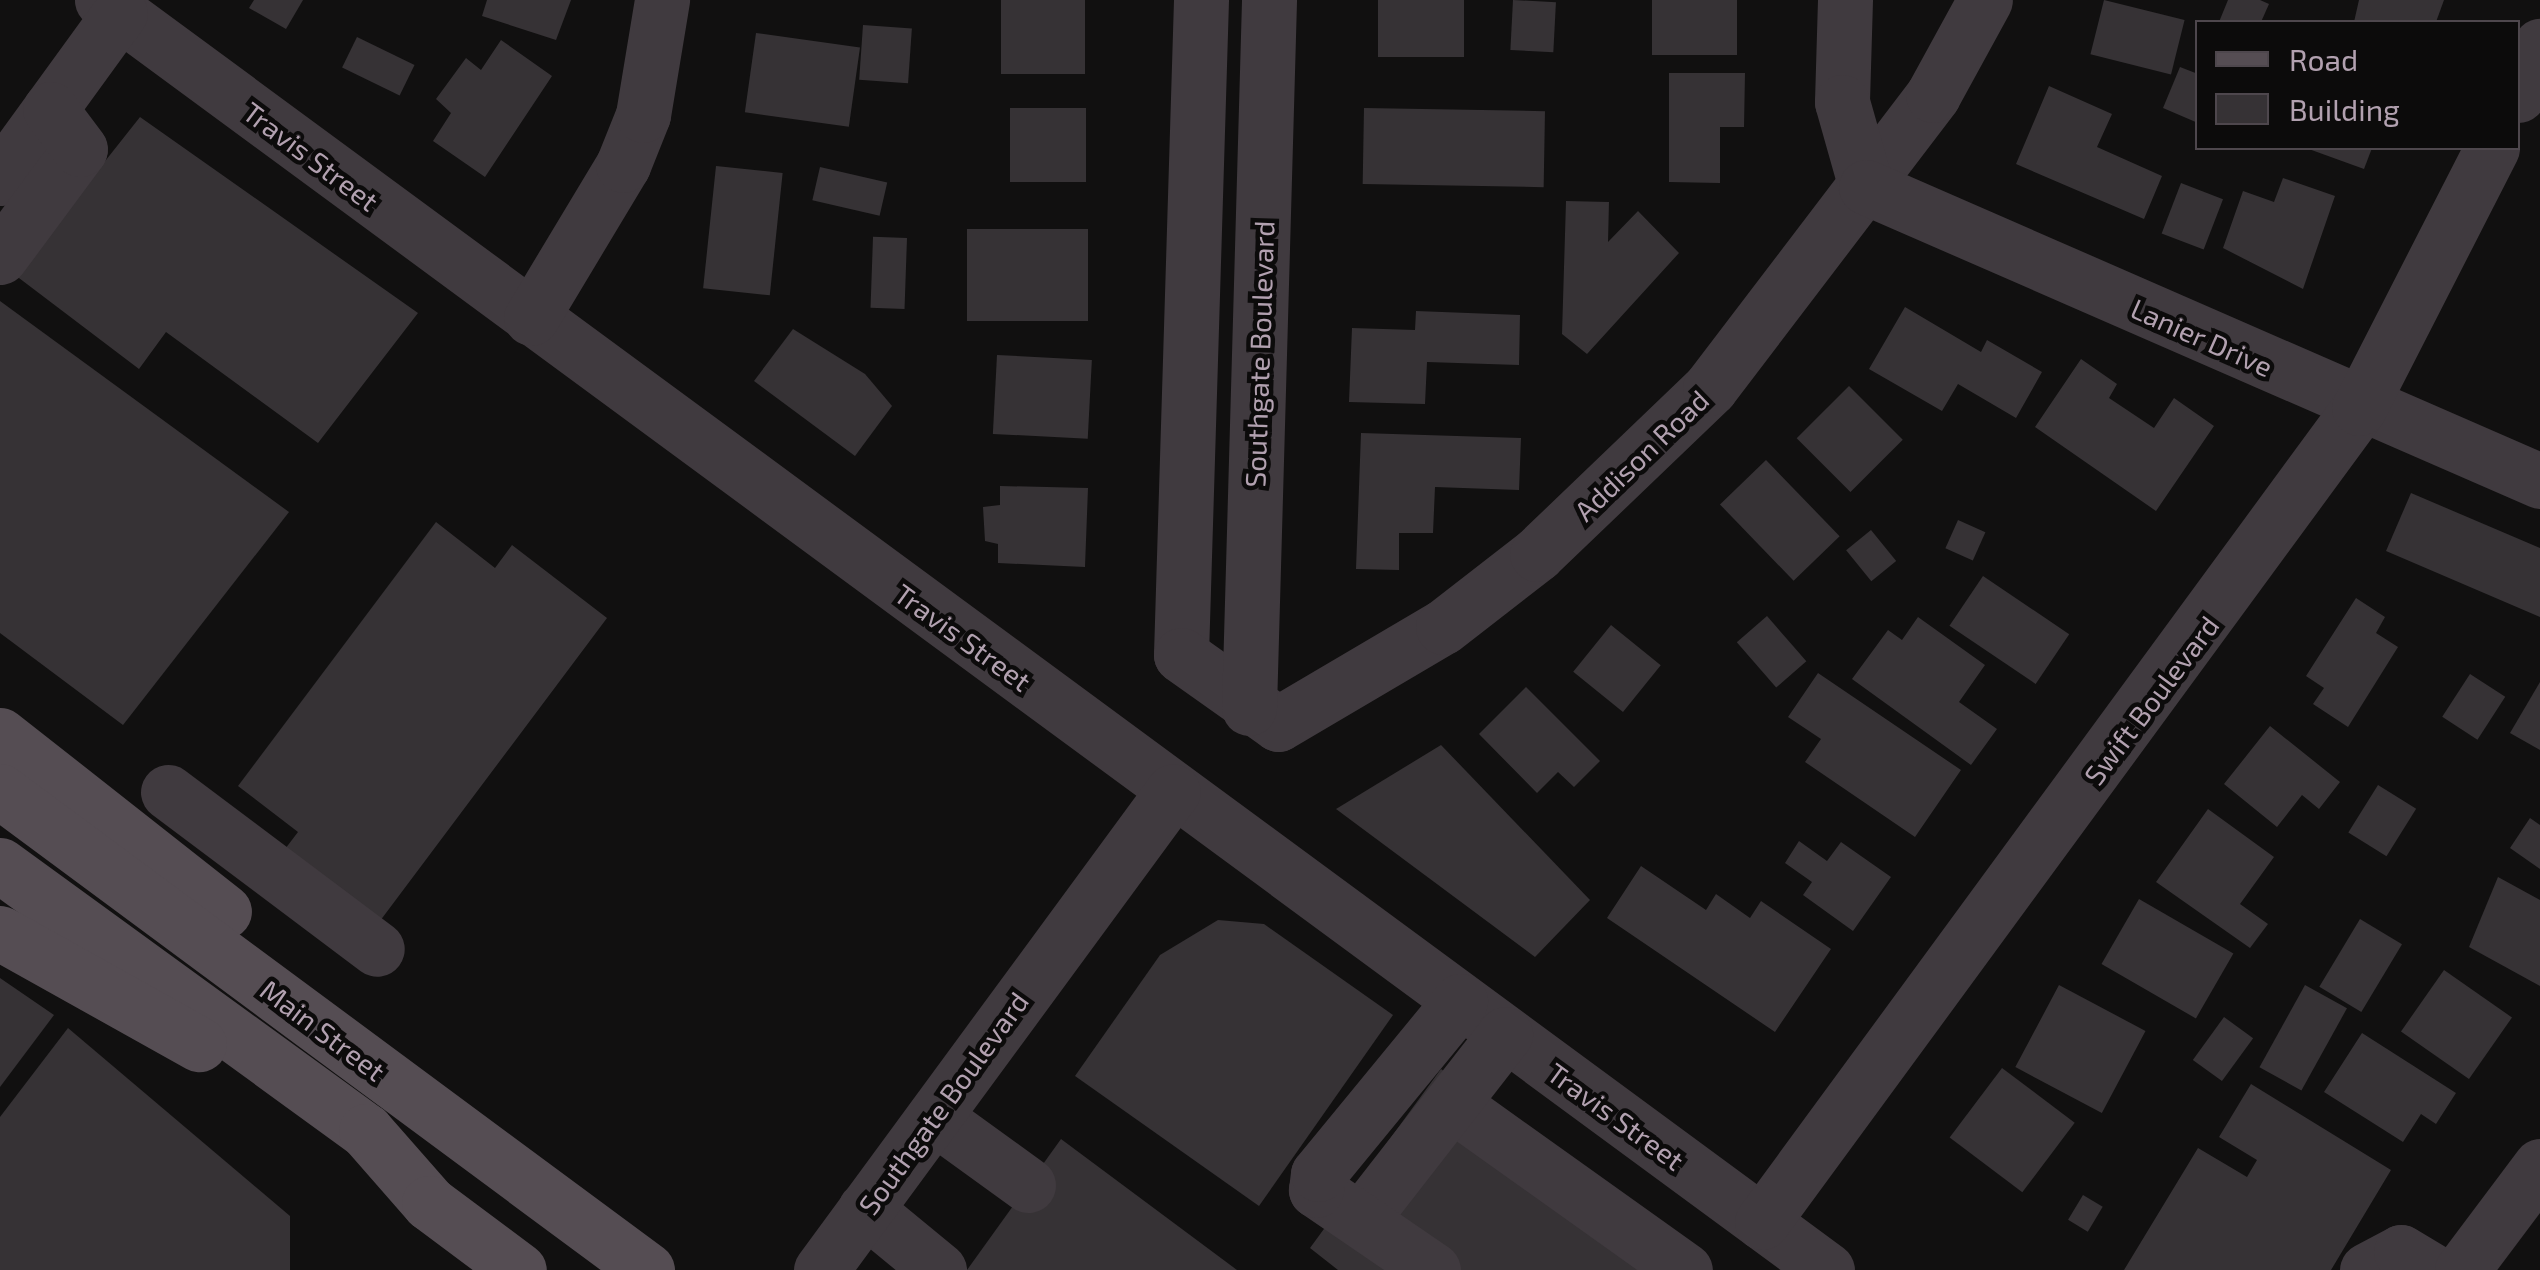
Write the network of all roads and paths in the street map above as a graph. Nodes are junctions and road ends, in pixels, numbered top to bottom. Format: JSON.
{"nodes":[{"id":1,"x":662,"y":0,"type":"edge"},
{"id":2,"x":1202,"y":0,"type":"edge"},
{"id":3,"x":1269,"y":0,"type":"edge"},
{"id":4,"x":1845,"y":0,"type":"edge"},
{"id":5,"x":1984,"y":0,"type":"edge"},
{"id":6,"x":111,"y":7,"type":"edge"},
{"id":7,"x":2540,"y":46,"type":"edge"},
{"id":8,"x":2520,"y":91,"type":"edge"},
{"id":9,"x":2491,"y":150,"type":"edge"},
{"id":10,"x":1866,"y":187,"type":"junction"},
{"id":11,"x":11,"y":192,"type":"edge"},
{"id":12,"x":0,"y":257,"type":"edge"},
{"id":13,"x":531,"y":318,"type":"junction"},
{"id":14,"x":2359,"y":408,"type":"junction"},
{"id":15,"x":2540,"y":481,"type":"edge"},
{"id":16,"x":1249,"y":708,"type":"junction"},
{"id":17,"x":0,"y":735,"type":"edge"},
{"id":18,"x":0,"y":791,"type":"edge"},
{"id":19,"x":1173,"y":791,"type":"junction"},
{"id":20,"x":168,"y":792,"type":"dead end"},
{"id":21,"x":0,"y":865,"type":"edge"},
{"id":22,"x":0,"y":933,"type":"edge"},
{"id":23,"x":378,"y":948,"type":"dead end"},
{"id":24,"x":1460,"y":1001,"type":"junction"},
{"id":25,"x":1505,"y":1034,"type":"junction"},
{"id":26,"x":394,"y":1082,"type":"junction"},
{"id":27,"x":1452,"y":1104,"type":"junction"},
{"id":28,"x":934,"y":1117,"type":"junction"},
{"id":29,"x":366,"y":1131,"type":"junction"},
{"id":30,"x":1028,"y":1184,"type":"dead end"},
{"id":31,"x":2531,"y":1196,"type":"edge"},
{"id":32,"x":865,"y":1210,"type":"junction"},
{"id":33,"x":1362,"y":1218,"type":"junction"},
{"id":34,"x":1762,"y":1222,"type":"junction"},
{"id":35,"x":1819,"y":1268,"type":"edge"},
{"id":36,"x":519,"y":1270,"type":"edge"},
{"id":37,"x":647,"y":1270,"type":"edge"},
{"id":38,"x":821,"y":1270,"type":"edge"},
{"id":39,"x":939,"y":1270,"type":"edge"},
{"id":40,"x":1433,"y":1270,"type":"edge"},
{"id":41,"x":1685,"y":1270,"type":"edge"},
{"id":42,"x":2367,"y":1270,"type":"edge"},
{"id":43,"x":2431,"y":1270,"type":"edge"},
{"id":44,"x":2462,"y":1270,"type":"edge"}],
"edges":[{"from":1,"to":13,"type":"street"},
{"from":2,"to":16,"type":"street","name":"Addison Road"},
{"from":3,"to":16,"type":"street","name":"Southgate Boulevard"},
{"from":4,"to":10,"type":"street"},
{"from":5,"to":10,"type":"street","name":"Addison Road"},
{"from":6,"to":11,"type":"street"},
{"from":6,"to":13,"type":"street","name":"Travis Street"},
{"from":7,"to":8,"type":"street"},
{"from":9,"to":14,"type":"street","name":"Swift Boulevard"},
{"from":10,"to":14,"type":"street","name":"Lanier Drive"},
{"from":10,"to":16,"type":"street","name":"Addison Road"},
{"from":11,"to":12,"type":"street"},
{"from":13,"to":19,"type":"street","name":"Travis Street"},
{"from":14,"to":15,"type":"street","name":"Lanier Drive"},
{"from":14,"to":34,"type":"street","name":"Swift Boulevard"},
{"from":17,"to":26,"type":"main road"},
{"from":18,"to":26,"type":"main road","name":"Main Street"},
{"from":19,"to":24,"type":"street","name":"Travis Street"},
{"from":19,"to":28,"type":"street","name":"Southgate Boulevard"},
{"from":20,"to":23,"type":"street"},
{"from":21,"to":29,"type":"main road","name":"Main Street"},
{"from":22,"to":29,"type":"main road"},
{"from":24,"to":25,"type":"street","name":"Travis Street"},
{"from":24,"to":33,"type":"street"},
{"from":25,"to":27,"type":"street"},
{"from":25,"to":34,"type":"street","name":"Travis Street"},
{"from":26,"to":37,"type":"main road","name":"Main Street"},
{"from":27,"to":33,"type":"street"},
{"from":27,"to":41,"type":"street"},
{"from":28,"to":30,"type":"street"},
{"from":28,"to":32,"type":"street","name":"Southgate Boulevard"},
{"from":29,"to":36,"type":"main road","name":"Main Street"},
{"from":31,"to":44,"type":"street"},
{"from":32,"to":38,"type":"street","name":"Southgate Boulevard"},
{"from":32,"to":39,"type":"street"},
{"from":33,"to":40,"type":"street"},
{"from":34,"to":35,"type":"street","name":"Travis Street"},
{"from":42,"to":43,"type":"street"}]}
